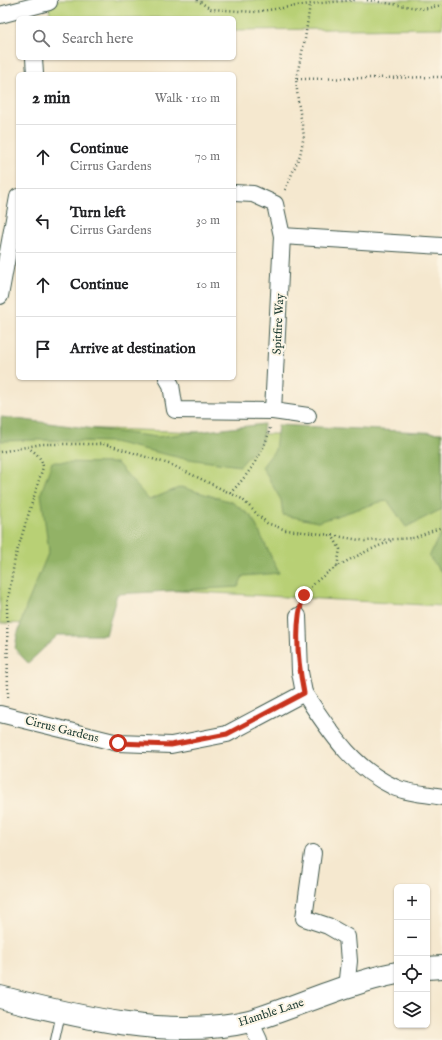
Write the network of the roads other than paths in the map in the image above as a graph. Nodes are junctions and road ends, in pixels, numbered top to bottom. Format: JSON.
{"nodes":[{"id":1,"x":49,"y":2,"type":"dead end"},
{"id":2,"x":26,"y":13,"type":"edge"},
{"id":3,"x":0,"y":15,"type":"edge"},
{"id":4,"x":34,"y":60,"type":"edge"},
{"id":5,"x":35,"y":72,"type":"edge"},
{"id":6,"x":236,"y":193,"type":"edge"},
{"id":7,"x":16,"y":208,"type":"edge"},
{"id":8,"x":282,"y":236,"type":"junction"},
{"id":9,"x":442,"y":246,"type":"edge"},
{"id":10,"x":0,"y":296,"type":"edge"},
{"id":11,"x":168,"y":380,"type":"edge"},
{"id":12,"x":273,"y":411,"type":"junction"},
{"id":13,"x":308,"y":416,"type":"dead end"},
{"id":14,"x":298,"y":616,"type":"road end"},
{"id":15,"x":304,"y":693,"type":"junction"},
{"id":16,"x":2,"y":714,"type":"edge"},
{"id":17,"x":442,"y":797,"type":"edge"},
{"id":18,"x":313,"y":853,"type":"dead end"},
{"id":19,"x":442,"y":967,"type":"edge"},
{"id":20,"x":430,"y":968,"type":"edge"},
{"id":21,"x":394,"y":974,"type":"edge"},
{"id":22,"x":346,"y":988,"type":"junction"},
{"id":23,"x":0,"y":997,"type":"edge"},
{"id":24,"x":61,"y":1012,"type":"junction"},
{"id":25,"x":254,"y":1030,"type":"edge"},
{"id":26,"x":150,"y":1034,"type":"edge"},
{"id":27,"x":55,"y":1040,"type":"edge"}],
"edges":[{"from":1,"to":2,"type":"street"},
{"from":2,"to":3,"type":"street"},
{"from":4,"to":5,"type":"street"},
{"from":6,"to":8,"type":"street","name":"Spitfire Way"},
{"from":7,"to":10,"type":"street"},
{"from":8,"to":9,"type":"street"},
{"from":8,"to":12,"type":"street","name":"Spitfire Way"},
{"from":11,"to":12,"type":"street"},
{"from":12,"to":13,"type":"street"},
{"from":14,"to":15,"type":"street"},
{"from":15,"to":16,"type":"street","name":"Cirrus Gardens"},
{"from":15,"to":17,"type":"street"},
{"from":18,"to":22,"type":"street"},
{"from":19,"to":20,"type":"main road"},
{"from":21,"to":22,"type":"main road","name":"Hamble Lane"},
{"from":22,"to":25,"type":"main road","name":"Hamble Lane"},
{"from":23,"to":24,"type":"main road","name":"Hamble Lane"},
{"from":24,"to":26,"type":"main road","name":"Hamble Lane"},
{"from":24,"to":27,"type":"lane"},
{"from":25,"to":26,"type":"main road","name":"Hamble Lane"}]}
